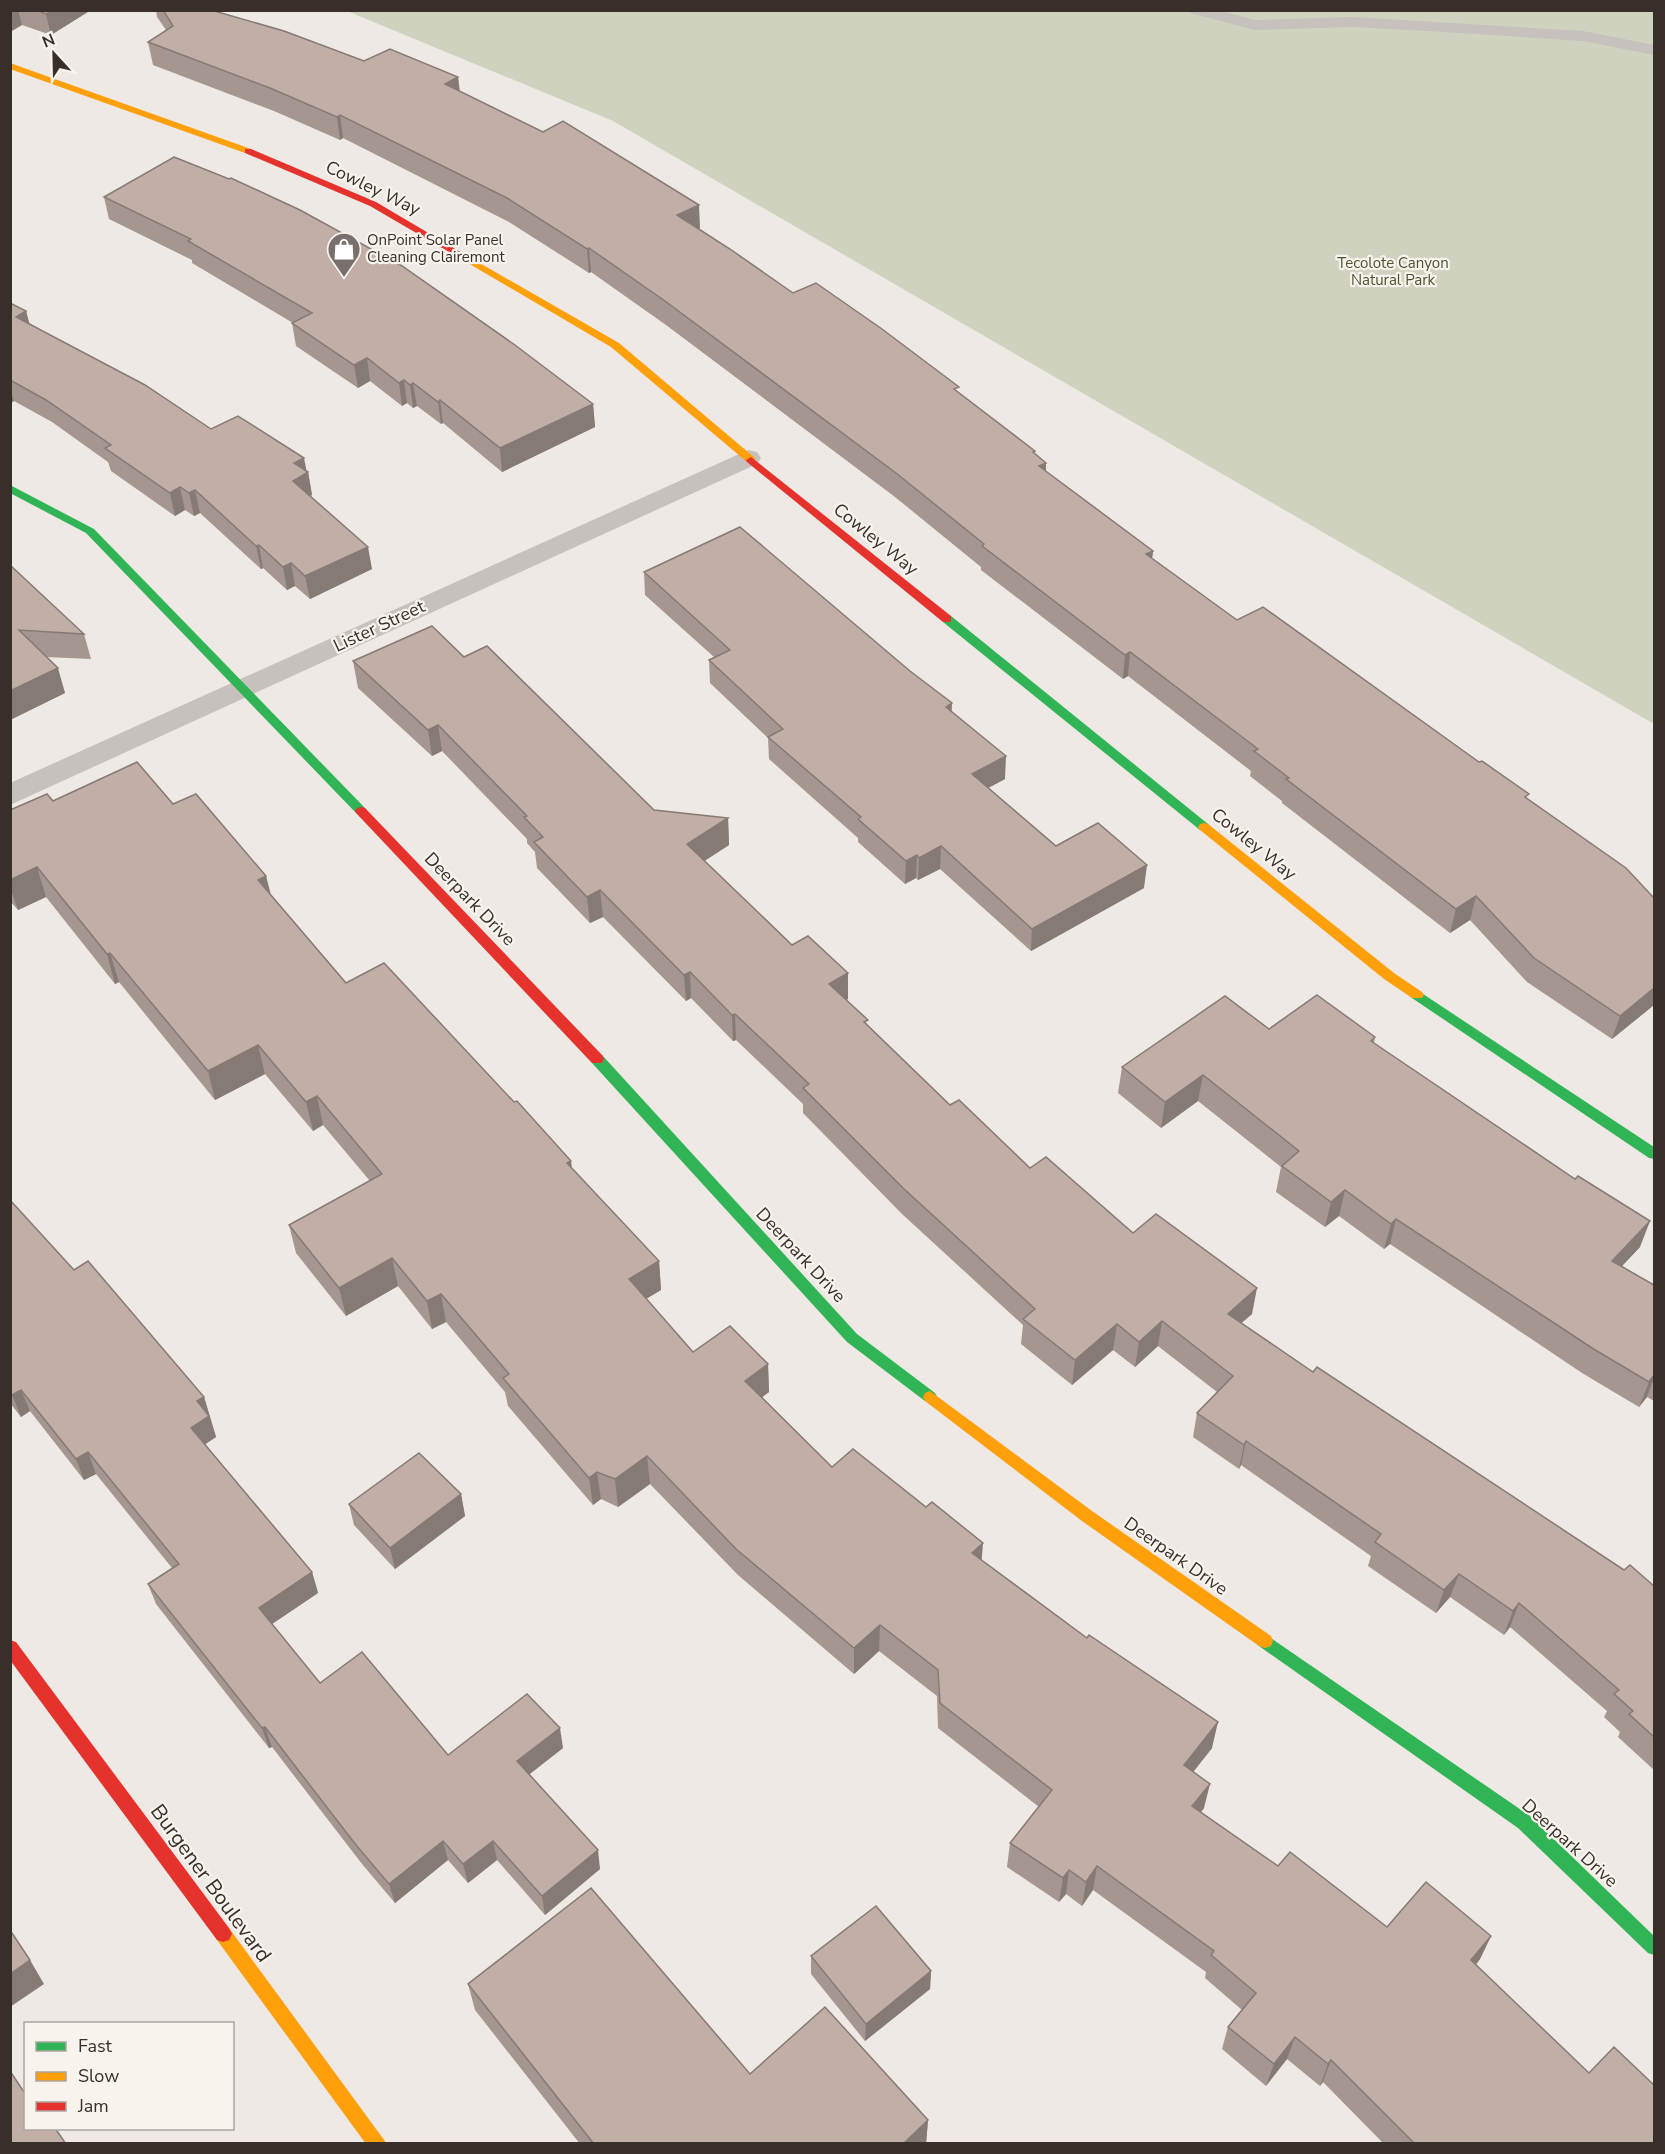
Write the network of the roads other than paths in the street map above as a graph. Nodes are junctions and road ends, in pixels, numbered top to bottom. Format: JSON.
{"nodes":[{"id":1,"x":1196,"y":10,"type":"edge"},
{"id":2,"x":1654,"y":50,"type":"edge"},
{"id":3,"x":10,"y":66,"type":"edge"},
{"id":4,"x":748,"y":458,"type":"junction"},
{"id":5,"x":10,"y":488,"type":"edge"},
{"id":6,"x":244,"y":688,"type":"junction"},
{"id":7,"x":10,"y":795,"type":"edge"},
{"id":8,"x":1654,"y":1154,"type":"edge"},
{"id":9,"x":10,"y":1647,"type":"edge"},
{"id":10,"x":1654,"y":1947,"type":"edge"},
{"id":11,"x":378,"y":2144,"type":"edge"}],
"edges":[{"from":1,"to":2,"type":"lane"},
{"from":3,"to":4,"type":"street","name":"Cowley Way"},
{"from":4,"to":6,"type":"street","name":"Lister Street"},
{"from":4,"to":8,"type":"street","name":"Cowley Way"},
{"from":5,"to":6,"type":"street","name":"Deerpark Drive"},
{"from":6,"to":7,"type":"street","name":"Lister Street"},
{"from":6,"to":10,"type":"street","name":"Deerpark Drive"},
{"from":9,"to":11,"type":"street","name":"Burgener Boulevard"}]}
